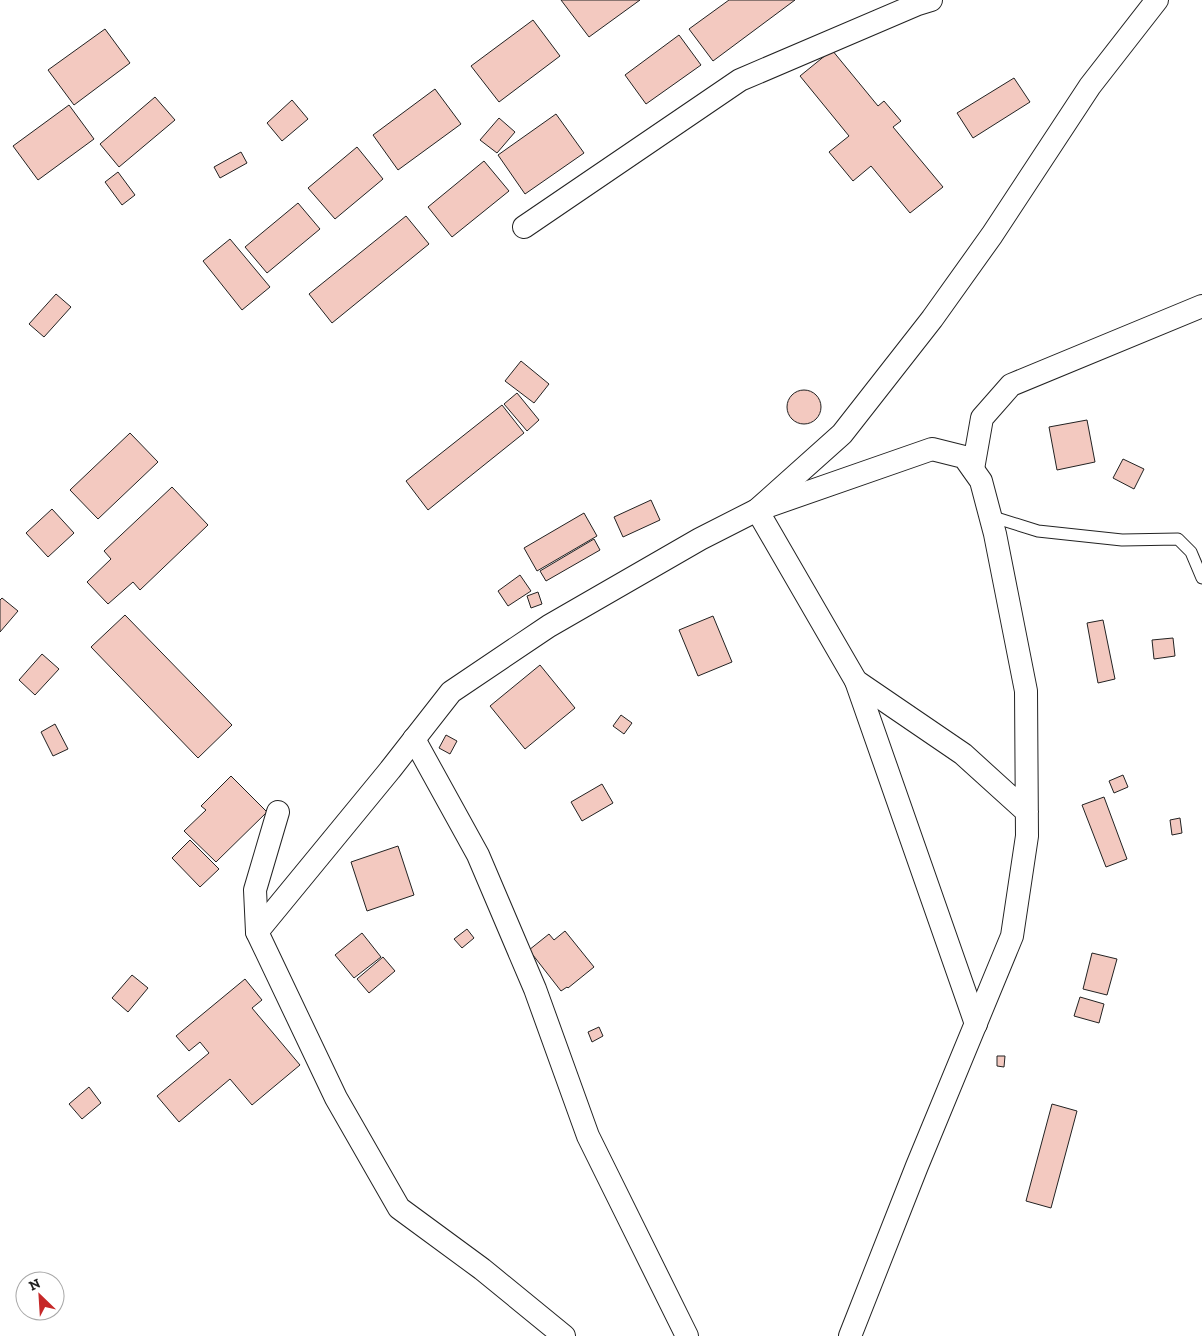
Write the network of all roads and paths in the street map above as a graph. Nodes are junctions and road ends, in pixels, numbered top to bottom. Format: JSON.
{"nodes":[{"id":1,"x":931,"y":0,"type":"edge"},
{"id":2,"x":1157,"y":0,"type":"edge"},
{"id":3,"x":524,"y":227,"type":"dead end"},
{"id":4,"x":1202,"y":306,"type":"edge"},
{"id":5,"x":972,"y":469,"type":"junction"},
{"id":6,"x":757,"y":510,"type":"junction"},
{"id":7,"x":990,"y":516,"type":"junction"},
{"id":8,"x":1202,"y":578,"type":"edge"},
{"id":9,"x":856,"y":682,"type":"junction"},
{"id":10,"x":414,"y":739,"type":"junction"},
{"id":11,"x":278,"y":812,"type":"dead end"},
{"id":12,"x":1027,"y":812,"type":"junction"},
{"id":13,"x":256,"y":932,"type":"junction"},
{"id":14,"x":976,"y":1024,"type":"junction"},
{"id":15,"x":564,"y":1336,"type":"edge"},
{"id":16,"x":688,"y":1336,"type":"edge"},
{"id":17,"x":850,"y":1336,"type":"edge"}],
"edges":[{"from":1,"to":3,"type":"street"},
{"from":2,"to":6,"type":"street"},
{"from":4,"to":5,"type":"street"},
{"from":5,"to":6,"type":"street"},
{"from":5,"to":7,"type":"street"},
{"from":6,"to":9,"type":"street"},
{"from":6,"to":10,"type":"street"},
{"from":7,"to":8,"type":"lane"},
{"from":7,"to":12,"type":"street"},
{"from":9,"to":12,"type":"street"},
{"from":9,"to":14,"type":"street"},
{"from":10,"to":13,"type":"street"},
{"from":10,"to":16,"type":"street"},
{"from":11,"to":13,"type":"street"},
{"from":12,"to":14,"type":"street"},
{"from":13,"to":15,"type":"street"},
{"from":14,"to":17,"type":"street"}]}
